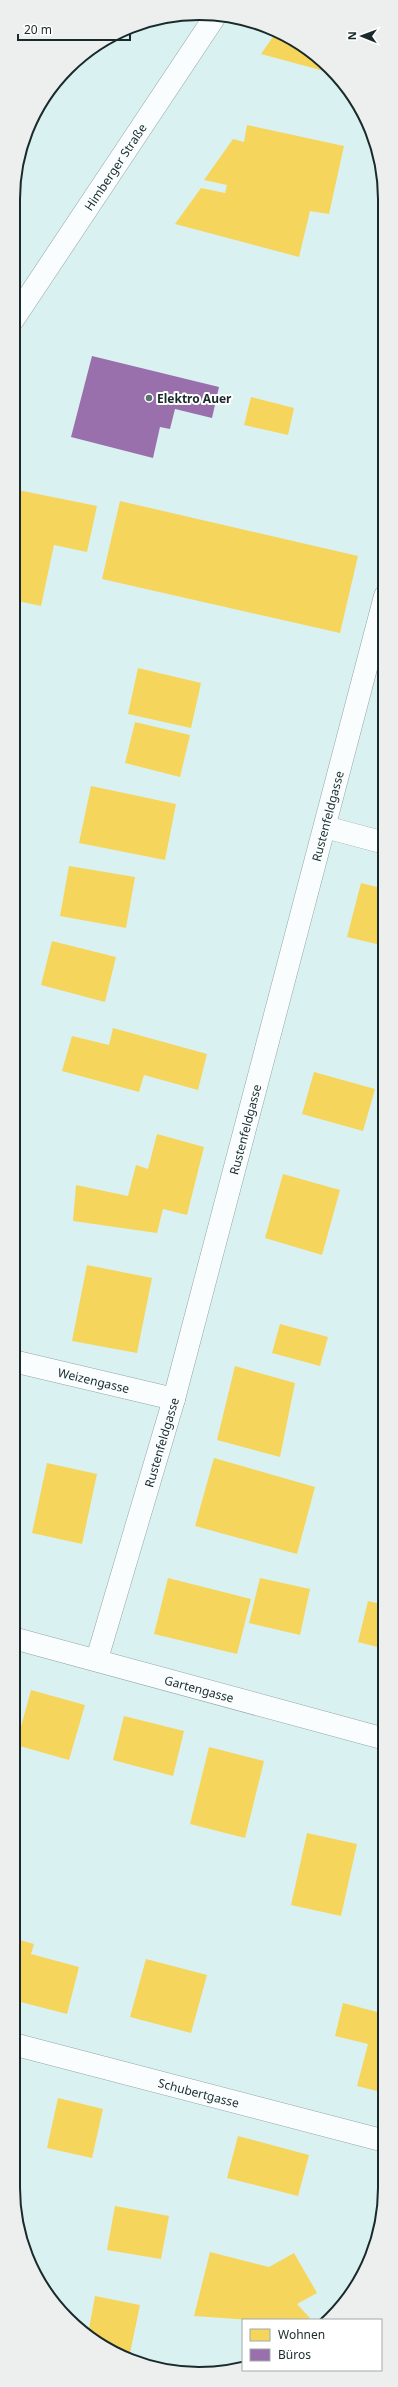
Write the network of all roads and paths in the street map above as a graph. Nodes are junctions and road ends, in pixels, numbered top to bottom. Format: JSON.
{"nodes":[{"id":1,"x":212,"y":20,"type":"edge"},
{"id":2,"x":20,"y":309,"type":"edge"},
{"id":3,"x":378,"y":623,"type":"edge"},
{"id":4,"x":325,"y":827,"type":"junction"},
{"id":5,"x":378,"y":841,"type":"edge"},
{"id":6,"x":20,"y":1363,"type":"edge"},
{"id":7,"x":174,"y":1399,"type":"junction"},
{"id":8,"x":20,"y":1640,"type":"edge"},
{"id":9,"x":97,"y":1659,"type":"junction"},
{"id":10,"x":378,"y":1737,"type":"edge"},
{"id":11,"x":20,"y":2046,"type":"edge"},
{"id":12,"x":378,"y":2139,"type":"edge"}],
"edges":[{"from":1,"to":2,"type":"street","name":"Himberger Straße"},
{"from":3,"to":4,"type":"street","name":"Rustenfeldgasse"},
{"from":4,"to":5,"type":"street"},
{"from":4,"to":7,"type":"street","name":"Rustenfeldgasse"},
{"from":6,"to":7,"type":"street","name":"Weizengasse"},
{"from":7,"to":9,"type":"street","name":"Rustenfeldgasse"},
{"from":8,"to":9,"type":"street","name":"Gartengasse"},
{"from":9,"to":10,"type":"street","name":"Gartengasse"},
{"from":11,"to":12,"type":"street","name":"Schubertgasse"}]}
